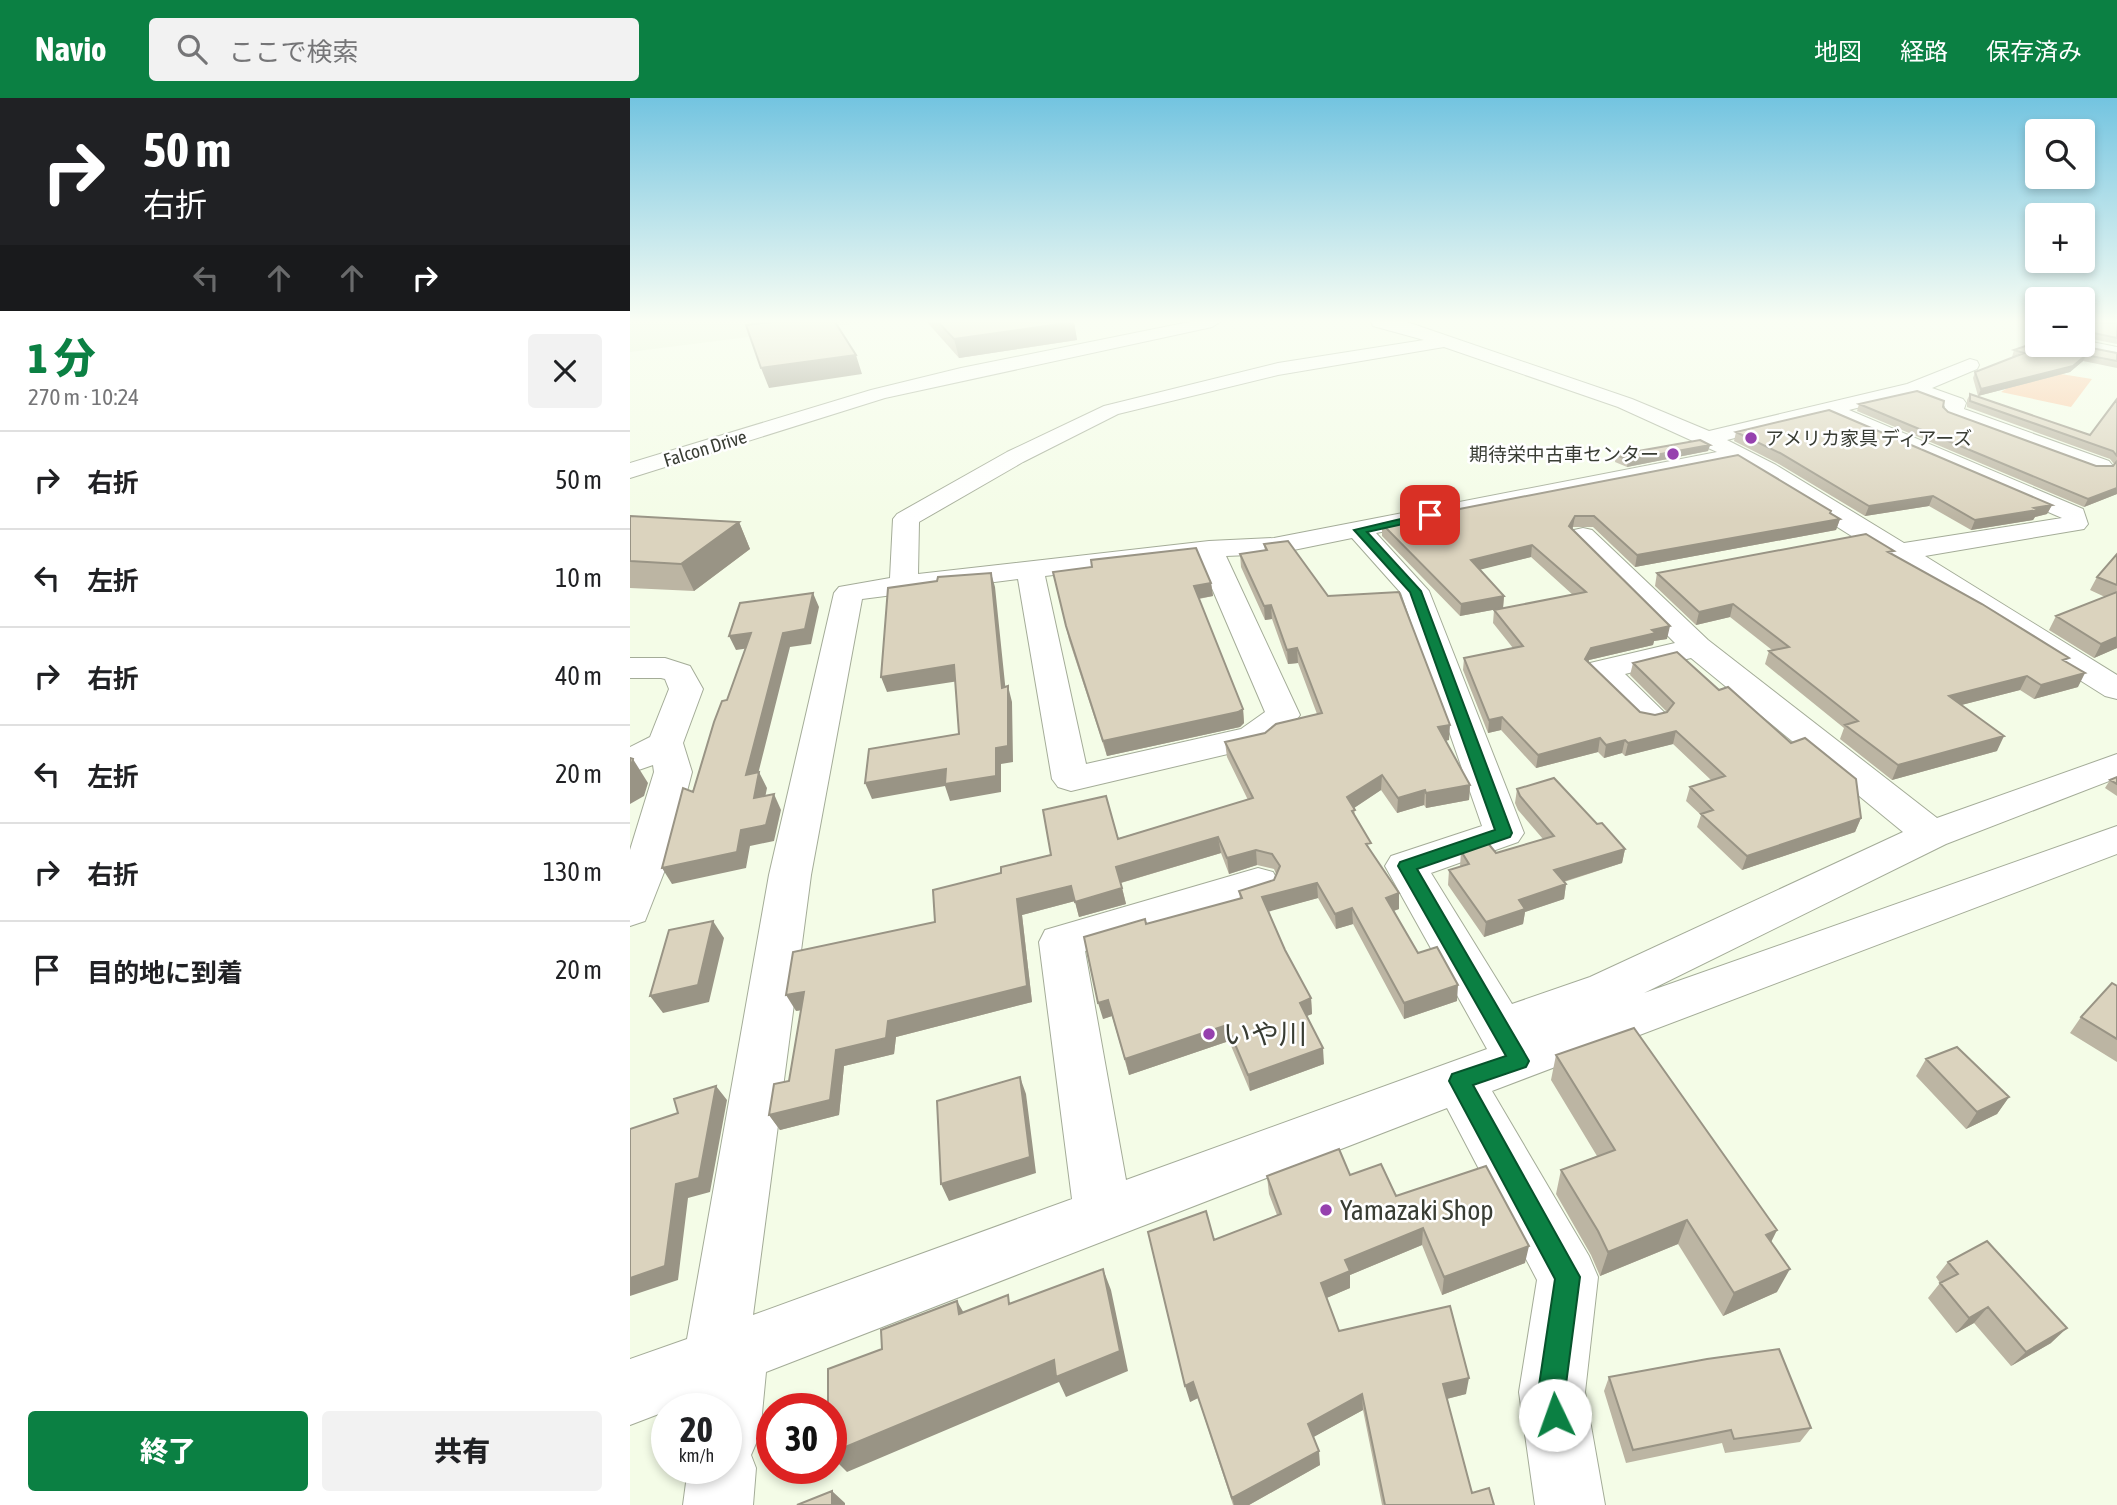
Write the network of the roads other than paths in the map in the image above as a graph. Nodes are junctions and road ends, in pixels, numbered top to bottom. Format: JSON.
{"nodes":[{"id":1,"x":906,"y":388,"type":"edge"},
{"id":2,"x":1202,"y":388,"type":"edge"},
{"id":3,"x":1581,"y":388,"type":"edge"},
{"id":4,"x":1913,"y":388,"type":"joint"},
{"id":5,"x":1827,"y":408,"type":"junction"},
{"id":6,"x":1707,"y":438,"type":"junction"},
{"id":7,"x":1740,"y":455,"type":"junction"},
{"id":8,"x":2101,"y":466,"type":"edge"},
{"id":9,"x":630,"y":471,"type":"edge"},
{"id":10,"x":1359,"y":530,"type":"junction"},
{"id":11,"x":1872,"y":534,"type":"junction"},
{"id":12,"x":1583,"y":536,"type":"edge"},
{"id":13,"x":1832,"y":542,"type":"edge"},
{"id":14,"x":1209,"y":549,"type":"junction"},
{"id":15,"x":1901,"y":552,"type":"junction"},
{"id":16,"x":1030,"y":569,"type":"junction"},
{"id":17,"x":904,"y":584,"type":"junction"},
{"id":18,"x":1697,"y":647,"type":"junction"},
{"id":19,"x":630,"y":668,"type":"edge"},
{"id":20,"x":2117,"y":689,"type":"edge"},
{"id":21,"x":1651,"y":716,"type":"edge"},
{"id":22,"x":665,"y":743,"type":"junction"},
{"id":23,"x":630,"y":762,"type":"edge"},
{"id":24,"x":2117,"y":765,"type":"edge"},
{"id":25,"x":1932,"y":835,"type":"junction"},
{"id":26,"x":2117,"y":839,"type":"edge"},
{"id":27,"x":639,"y":863,"type":"edge"},
{"id":28,"x":1258,"y":883,"type":"edge"},
{"id":29,"x":630,"y":910,"type":"edge"},
{"id":30,"x":1510,"y":1045,"type":"junction"},
{"id":31,"x":1459,"y":1081,"type":"junction"},
{"id":32,"x":1103,"y":1214,"type":"junction"},
{"id":33,"x":725,"y":1357,"type":"junction"},
{"id":34,"x":630,"y":1392,"type":"edge"},
{"id":35,"x":725,"y":1393,"type":"edge"},
{"id":36,"x":720,"y":1484,"type":"edge"},
{"id":37,"x":718,"y":1505,"type":"edge"},
{"id":38,"x":1570,"y":1505,"type":"edge"}],
"edges":[{"from":1,"to":9,"type":"street","name":"Falcon Drive"},
{"from":2,"to":17,"type":"street"},
{"from":3,"to":6,"type":"street"},
{"from":4,"to":5,"type":"street"},
{"from":4,"to":8,"type":"street"},
{"from":5,"to":6,"type":"street"},
{"from":5,"to":15,"type":"street"},
{"from":6,"to":7,"type":"street"},
{"from":7,"to":10,"type":"street"},
{"from":7,"to":11,"type":"street"},
{"from":10,"to":14,"type":"street"},
{"from":10,"to":30,"type":"street"},
{"from":11,"to":13,"type":"street"},
{"from":11,"to":15,"type":"street"},
{"from":12,"to":18,"type":"street"},
{"from":14,"to":16,"type":"street"},
{"from":14,"to":16,"type":"street"},
{"from":15,"to":20,"type":"street"},
{"from":16,"to":17,"type":"street"},
{"from":17,"to":33,"type":"street"},
{"from":18,"to":21,"type":"street"},
{"from":18,"to":25,"type":"street"},
{"from":19,"to":22,"type":"street"},
{"from":22,"to":23,"type":"street"},
{"from":22,"to":27,"type":"street"},
{"from":24,"to":25,"type":"street"},
{"from":25,"to":30,"type":"street"},
{"from":26,"to":30,"type":"street"},
{"from":27,"to":29,"type":"street"},
{"from":28,"to":32,"type":"street"},
{"from":30,"to":31,"type":"street"},
{"from":31,"to":32,"type":"street"},
{"from":31,"to":38,"type":"street"},
{"from":32,"to":33,"type":"street"},
{"from":33,"to":34,"type":"street"},
{"from":33,"to":35,"type":"street"},
{"from":36,"to":37,"type":"street"}]}
